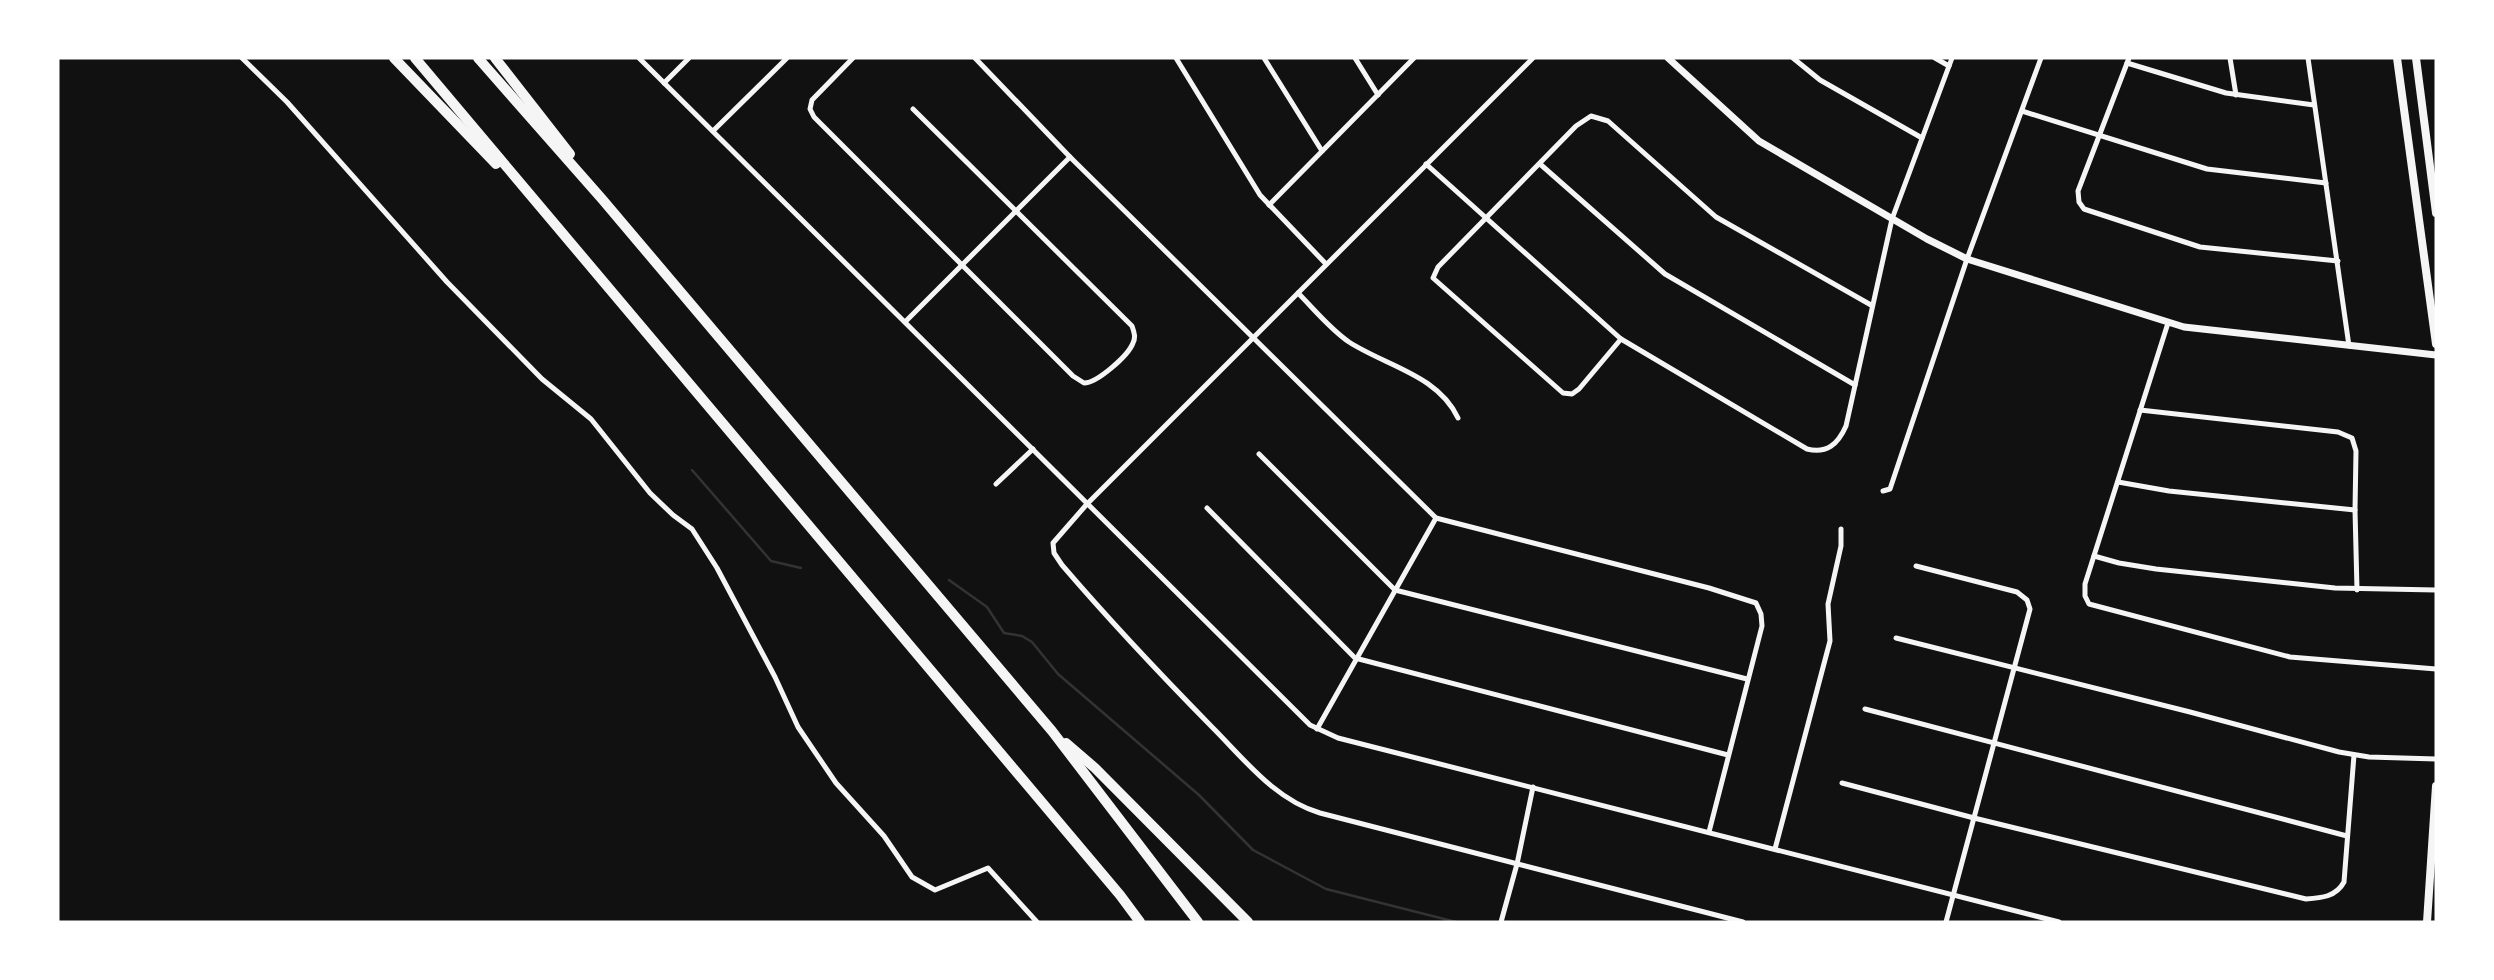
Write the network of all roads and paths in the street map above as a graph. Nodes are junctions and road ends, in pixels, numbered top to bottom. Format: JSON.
{"nodes":[{"id":1,"x":242,"y":58,"type":"edge"},
{"id":2,"x":394,"y":58,"type":"edge"},
{"id":3,"x":415,"y":58,"type":"edge"},
{"id":4,"x":478,"y":58,"type":"edge"},
{"id":5,"x":495,"y":58,"type":"edge"},
{"id":6,"x":639,"y":58,"type":"edge"},
{"id":7,"x":689,"y":58,"type":"edge"},
{"id":8,"x":787,"y":58,"type":"edge"},
{"id":9,"x":853,"y":58,"type":"edge"},
{"id":10,"x":975,"y":58,"type":"edge"},
{"id":11,"x":1176,"y":58,"type":"edge"},
{"id":12,"x":1264,"y":58,"type":"edge"},
{"id":13,"x":1355,"y":58,"type":"edge"},
{"id":14,"x":1414,"y":58,"type":"edge"},
{"id":15,"x":1533,"y":58,"type":"edge"},
{"id":16,"x":1668,"y":58,"type":"edge"},
{"id":17,"x":1793,"y":58,"type":"edge"},
{"id":18,"x":1935,"y":58,"type":"edge"},
{"id":19,"x":1952,"y":58,"type":"edge"},
{"id":20,"x":2041,"y":58,"type":"edge"},
{"id":21,"x":2230,"y":58,"type":"edge"},
{"id":22,"x":2308,"y":58,"type":"edge"},
{"id":23,"x":2397,"y":58,"type":"edge"},
{"id":24,"x":2416,"y":58,"type":"edge"},
{"id":25,"x":2128,"y":60,"type":"edge"},
{"id":26,"x":1949,"y":66,"type":"junction"},
{"id":27,"x":664,"y":83,"type":"junction"},
{"id":28,"x":1378,"y":95,"type":"junction"},
{"id":29,"x":2236,"y":95,"type":"junction"},
{"id":30,"x":2314,"y":105,"type":"junction"},
{"id":31,"x":913,"y":110,"type":"dead end"},
{"id":32,"x":2022,"y":111,"type":"junction"},
{"id":33,"x":713,"y":131,"type":"junction"},
{"id":34,"x":2099,"y":134,"type":"junction"},
{"id":35,"x":1922,"y":138,"type":"junction"},
{"id":36,"x":1322,"y":151,"type":"junction"},
{"id":37,"x":1070,"y":157,"type":"junction"},
{"id":38,"x":1426,"y":164,"type":"junction"},
{"id":39,"x":1540,"y":164,"type":"junction"},
{"id":40,"x":2326,"y":183,"type":"junction"},
{"id":41,"x":602,"y":199,"type":"junction"},
{"id":42,"x":1269,"y":205,"type":"junction"},
{"id":43,"x":1017,"y":210,"type":"junction"},
{"id":44,"x":2436,"y":213,"type":"edge"},
{"id":45,"x":1486,"y":218,"type":"junction"},
{"id":46,"x":1892,"y":219,"type":"junction"},
{"id":47,"x":554,"y":225,"type":"junction"},
{"id":48,"x":1967,"y":259,"type":"junction"},
{"id":49,"x":2337,"y":261,"type":"junction"},
{"id":50,"x":962,"y":264,"type":"junction"},
{"id":51,"x":1326,"y":264,"type":"junction"},
{"id":52,"x":1298,"y":293,"type":"junction"},
{"id":53,"x":1871,"y":305,"type":"junction"},
{"id":54,"x":905,"y":323,"type":"junction"},
{"id":55,"x":2168,"y":324,"type":"junction"},
{"id":56,"x":1253,"y":337,"type":"junction"},
{"id":57,"x":1621,"y":339,"type":"junction"},
{"id":58,"x":2436,"y":344,"type":"edge"},
{"id":59,"x":2349,"y":346,"type":"junction"},
{"id":60,"x":2436,"y":355,"type":"edge"},
{"id":61,"x":1855,"y":385,"type":"junction"},
{"id":62,"x":2140,"y":410,"type":"junction"},
{"id":63,"x":1458,"y":418,"type":"dead end"},
{"id":64,"x":1033,"y":449,"type":"junction"},
{"id":65,"x":1259,"y":454,"type":"dead end"},
{"id":66,"x":2118,"y":482,"type":"junction"},
{"id":67,"x":996,"y":484,"type":"dead end"},
{"id":68,"x":1883,"y":491,"type":"dead end"},
{"id":69,"x":1087,"y":504,"type":"junction"},
{"id":70,"x":1207,"y":509,"type":"dead end"},
{"id":71,"x":2355,"y":510,"type":"junction"},
{"id":72,"x":1436,"y":518,"type":"junction"},
{"id":73,"x":1841,"y":529,"type":"dead end"},
{"id":74,"x":2094,"y":556,"type":"junction"},
{"id":75,"x":1916,"y":566,"type":"dead end"},
{"id":76,"x":1395,"y":590,"type":"junction"},
{"id":77,"x":2357,"y":590,"type":"junction"},
{"id":78,"x":2436,"y":590,"type":"edge"},
{"id":79,"x":1896,"y":638,"type":"dead end"},
{"id":80,"x":1355,"y":659,"type":"junction"},
{"id":81,"x":2014,"y":667,"type":"junction"},
{"id":82,"x":2436,"y":669,"type":"edge"},
{"id":83,"x":1747,"y":679,"type":"junction"},
{"id":84,"x":1865,"y":709,"type":"dead end"},
{"id":85,"x":1317,"y":729,"type":"junction"},
{"id":86,"x":1052,"y":731,"type":"junction"},
{"id":87,"x":1994,"y":744,"type":"junction"},
{"id":88,"x":1728,"y":755,"type":"junction"},
{"id":89,"x":2354,"y":755,"type":"junction"},
{"id":90,"x":2436,"y":759,"type":"edge"},
{"id":91,"x":1842,"y":783,"type":"dead end"},
{"id":92,"x":2436,"y":786,"type":"edge"},
{"id":93,"x":1533,"y":787,"type":"junction"},
{"id":94,"x":2436,"y":812,"type":"edge"},
{"id":95,"x":1974,"y":818,"type":"junction"},
{"id":96,"x":1709,"y":832,"type":"junction"},
{"id":97,"x":2347,"y":836,"type":"junction"},
{"id":98,"x":1775,"y":849,"type":"junction"},
{"id":99,"x":1517,"y":864,"type":"junction"},
{"id":100,"x":1953,"y":894,"type":"junction"},
{"id":101,"x":1037,"y":922,"type":"edge"},
{"id":102,"x":1140,"y":922,"type":"edge"},
{"id":103,"x":1198,"y":922,"type":"edge"},
{"id":104,"x":1248,"y":922,"type":"edge"},
{"id":105,"x":1501,"y":922,"type":"edge"},
{"id":106,"x":1743,"y":922,"type":"edge"},
{"id":107,"x":1946,"y":922,"type":"edge"},
{"id":108,"x":2059,"y":922,"type":"edge"},
{"id":109,"x":2427,"y":922,"type":"edge"}],
"edges":[{"from":1,"to":101,"type":"street"},
{"from":2,"to":47,"type":"highway"},
{"from":3,"to":47,"type":"highway"},
{"from":4,"to":41,"type":"highway"},
{"from":5,"to":41,"type":"highway"},
{"from":6,"to":27,"type":"street"},
{"from":7,"to":27,"type":"street"},
{"from":8,"to":33,"type":"street"},
{"from":9,"to":50,"type":"street"},
{"from":10,"to":37,"type":"street"},
{"from":11,"to":42,"type":"street"},
{"from":12,"to":36,"type":"street"},
{"from":13,"to":28,"type":"street"},
{"from":14,"to":28,"type":"street"},
{"from":15,"to":38,"type":"street"},
{"from":16,"to":46,"type":"street"},
{"from":17,"to":35,"type":"street"},
{"from":18,"to":26,"type":"street"},
{"from":19,"to":26,"type":"street"},
{"from":20,"to":32,"type":"street"},
{"from":21,"to":29,"type":"street"},
{"from":22,"to":30,"type":"street"},
{"from":23,"to":58,"type":"main road"},
{"from":24,"to":44,"type":"main road"},
{"from":25,"to":29,"type":"street"},
{"from":25,"to":34,"type":"street"},
{"from":26,"to":35,"type":"street"},
{"from":27,"to":33,"type":"street"},
{"from":28,"to":36,"type":"street"},
{"from":29,"to":30,"type":"street"},
{"from":30,"to":40,"type":"street"},
{"from":31,"to":43,"type":"street"},
{"from":32,"to":34,"type":"street"},
{"from":32,"to":48,"type":"street"},
{"from":33,"to":54,"type":"street"},
{"from":34,"to":40,"type":"street"},
{"from":34,"to":49,"type":"street"},
{"from":35,"to":46,"type":"street"},
{"from":36,"to":42,"type":"street"},
{"from":37,"to":43,"type":"street"},
{"from":37,"to":56,"type":"street"},
{"from":38,"to":45,"type":"street"},
{"from":38,"to":51,"type":"street"},
{"from":39,"to":45,"type":"street"},
{"from":39,"to":53,"type":"street"},
{"from":39,"to":61,"type":"street"},
{"from":40,"to":49,"type":"street"},
{"from":41,"to":86,"type":"highway"},
{"from":42,"to":51,"type":"street"},
{"from":43,"to":50,"type":"street"},
{"from":43,"to":50,"type":"street"},
{"from":45,"to":57,"type":"street"},
{"from":45,"to":57,"type":"street"},
{"from":46,"to":48,"type":"street"},
{"from":46,"to":53,"type":"street"},
{"from":47,"to":102,"type":"highway"},
{"from":48,"to":55,"type":"street"},
{"from":48,"to":68,"type":"street"},
{"from":49,"to":59,"type":"street"},
{"from":50,"to":54,"type":"street"},
{"from":51,"to":52,"type":"street"},
{"from":52,"to":56,"type":"street"},
{"from":52,"to":63,"type":"street"},
{"from":53,"to":61,"type":"street"},
{"from":54,"to":64,"type":"street"},
{"from":55,"to":59,"type":"street"},
{"from":55,"to":62,"type":"street"},
{"from":56,"to":69,"type":"street"},
{"from":56,"to":72,"type":"street"},
{"from":57,"to":61,"type":"street"},
{"from":59,"to":60,"type":"street"},
{"from":62,"to":66,"type":"street"},
{"from":62,"to":71,"type":"street"},
{"from":64,"to":67,"type":"street"},
{"from":64,"to":69,"type":"street"},
{"from":65,"to":76,"type":"street"},
{"from":66,"to":71,"type":"street"},
{"from":66,"to":74,"type":"street"},
{"from":69,"to":85,"type":"street"},
{"from":69,"to":99,"type":"street"},
{"from":70,"to":80,"type":"street"},
{"from":71,"to":77,"type":"street"},
{"from":72,"to":76,"type":"street"},
{"from":72,"to":83,"type":"street"},
{"from":73,"to":98,"type":"street"},
{"from":74,"to":77,"type":"street"},
{"from":74,"to":82,"type":"street"},
{"from":75,"to":81,"type":"street"},
{"from":76,"to":80,"type":"street"},
{"from":76,"to":83,"type":"street"},
{"from":77,"to":78,"type":"street"},
{"from":79,"to":81,"type":"street"},
{"from":80,"to":85,"type":"street"},
{"from":80,"to":88,"type":"street"},
{"from":81,"to":87,"type":"street"},
{"from":81,"to":89,"type":"street"},
{"from":83,"to":88,"type":"street"},
{"from":84,"to":87,"type":"street"},
{"from":85,"to":93,"type":"street"},
{"from":86,"to":103,"type":"highway"},
{"from":86,"to":104,"type":"highway"},
{"from":87,"to":95,"type":"street"},
{"from":87,"to":97,"type":"street"},
{"from":88,"to":96,"type":"street"},
{"from":89,"to":90,"type":"street"},
{"from":89,"to":97,"type":"street"},
{"from":91,"to":95,"type":"street"},
{"from":92,"to":94,"type":"main road"},
{"from":93,"to":96,"type":"street"},
{"from":93,"to":99,"type":"street"},
{"from":94,"to":109,"type":"main road"},
{"from":95,"to":97,"type":"street"},
{"from":95,"to":100,"type":"street"},
{"from":96,"to":98,"type":"street"},
{"from":98,"to":100,"type":"street"},
{"from":99,"to":105,"type":"street"},
{"from":99,"to":106,"type":"street"},
{"from":100,"to":107,"type":"street"},
{"from":100,"to":108,"type":"street"}]}
